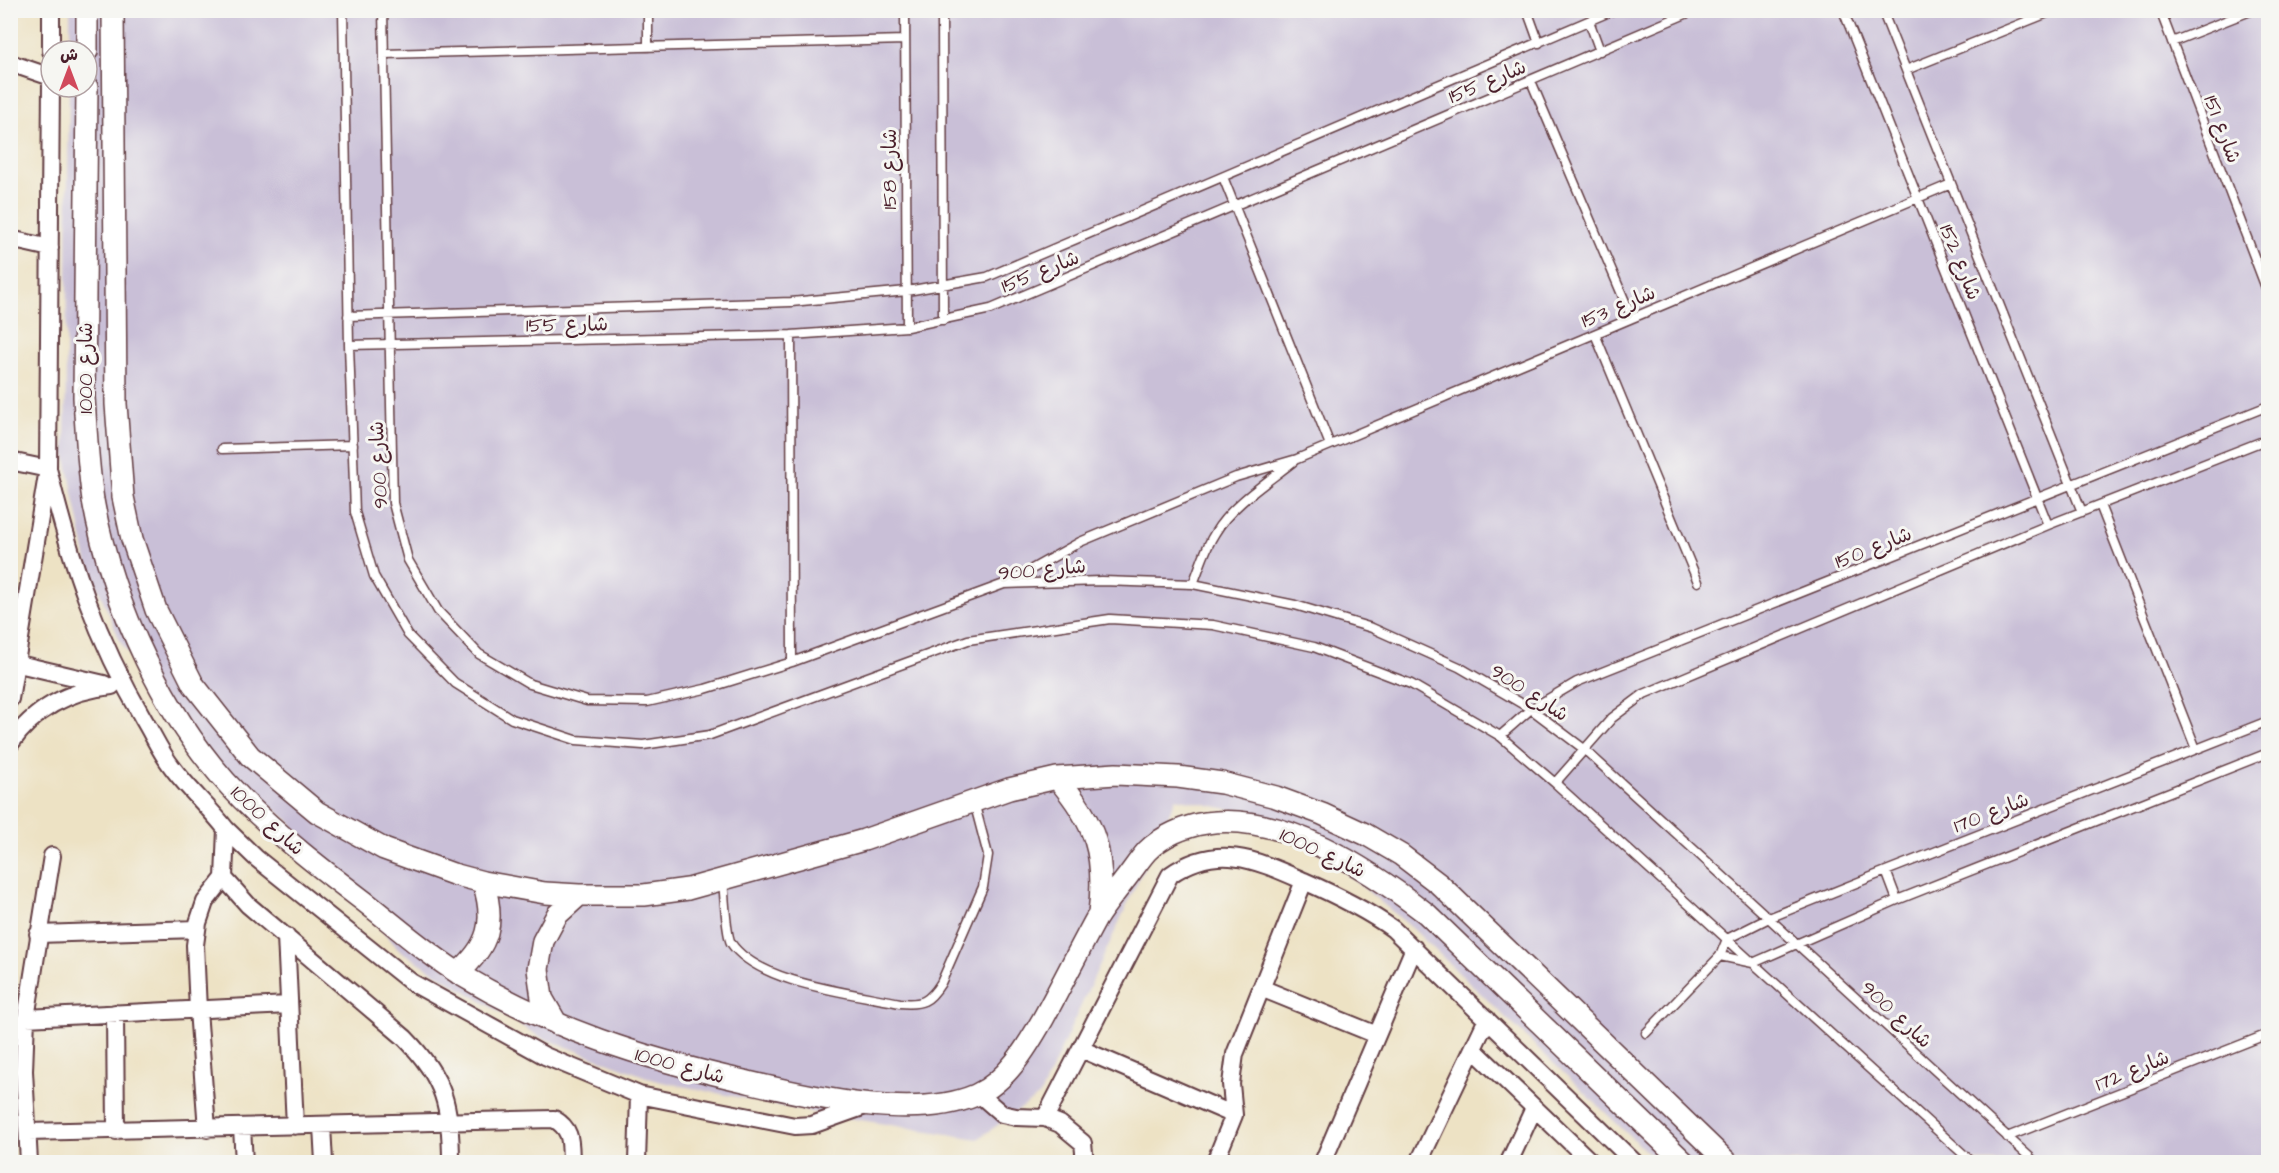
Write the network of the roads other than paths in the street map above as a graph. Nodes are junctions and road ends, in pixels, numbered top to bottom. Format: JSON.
{"nodes":[{"id":1,"x":51,"y":10,"type":"edge"},
{"id":2,"x":87,"y":10,"type":"edge"},
{"id":3,"x":113,"y":10,"type":"edge"},
{"id":4,"x":343,"y":10,"type":"edge"},
{"id":5,"x":383,"y":10,"type":"edge"},
{"id":6,"x":648,"y":10,"type":"edge"},
{"id":7,"x":905,"y":10,"type":"edge"},
{"id":8,"x":942,"y":10,"type":"edge"},
{"id":9,"x":1527,"y":10,"type":"edge"},
{"id":10,"x":1614,"y":10,"type":"edge"},
{"id":11,"x":1695,"y":10,"type":"edge"},
{"id":12,"x":1843,"y":10,"type":"edge"},
{"id":13,"x":1882,"y":10,"type":"edge"},
{"id":14,"x":2055,"y":10,"type":"edge"},
{"id":15,"x":2160,"y":10,"type":"edge"},
{"id":16,"x":2253,"y":10,"type":"edge"},
{"id":17,"x":1589,"y":21,"type":"junction"},
{"id":18,"x":51,"y":39,"type":"edge"},
{"id":19,"x":87,"y":39,"type":"edge"},
{"id":20,"x":905,"y":40,"type":"junction"},
{"id":21,"x":2172,"y":42,"type":"junction"},
{"id":22,"x":1539,"y":43,"type":"junction"},
{"id":23,"x":648,"y":47,"type":"junction"},
{"id":24,"x":1600,"y":51,"type":"junction"},
{"id":25,"x":384,"y":54,"type":"junction"},
{"id":26,"x":10,"y":63,"type":"edge"},
{"id":27,"x":1906,"y":70,"type":"junction"},
{"id":28,"x":39,"y":74,"type":"edge"},
{"id":29,"x":1531,"y":81,"type":"junction"},
{"id":30,"x":51,"y":99,"type":"edge"},
{"id":31,"x":87,"y":99,"type":"edge"},
{"id":32,"x":1223,"y":177,"type":"junction"},
{"id":33,"x":1951,"y":184,"type":"junction"},
{"id":34,"x":1918,"y":198,"type":"junction"},
{"id":35,"x":1235,"y":207,"type":"junction"},
{"id":36,"x":10,"y":239,"type":"edge"},
{"id":37,"x":50,"y":248,"type":"junction"},
{"id":38,"x":943,"y":285,"type":"junction"},
{"id":39,"x":907,"y":291,"type":"junction"},
{"id":40,"x":2268,"y":293,"type":"edge"},
{"id":41,"x":389,"y":315,"type":"junction"},
{"id":42,"x":348,"y":316,"type":"junction"},
{"id":43,"x":1632,"y":318,"type":"junction"},
{"id":44,"x":943,"y":320,"type":"junction"},
{"id":45,"x":907,"y":327,"type":"junction"},
{"id":46,"x":1594,"y":334,"type":"junction"},
{"id":47,"x":791,"y":335,"type":"junction"},
{"id":48,"x":390,"y":344,"type":"junction"},
{"id":49,"x":349,"y":345,"type":"junction"},
{"id":50,"x":2268,"y":406,"type":"edge"},
{"id":51,"x":2268,"y":439,"type":"edge"},
{"id":52,"x":353,"y":445,"type":"junction"},
{"id":53,"x":1330,"y":445,"type":"junction"},
{"id":54,"x":222,"y":449,"type":"dead end"},
{"id":55,"x":1297,"y":459,"type":"junction"},
{"id":56,"x":10,"y":461,"type":"edge"},
{"id":57,"x":48,"y":469,"type":"junction"},
{"id":58,"x":2072,"y":486,"type":"junction"},
{"id":59,"x":2038,"y":499,"type":"junction"},
{"id":60,"x":2100,"y":505,"type":"junction"},
{"id":61,"x":2082,"y":512,"type":"junction"},
{"id":62,"x":2048,"y":525,"type":"junction"},
{"id":63,"x":1698,"y":582,"type":"dead end"},
{"id":64,"x":1193,"y":584,"type":"junction"},
{"id":65,"x":1004,"y":585,"type":"junction"},
{"id":66,"x":792,"y":662,"type":"junction"},
{"id":67,"x":14,"y":663,"type":"edge"},
{"id":68,"x":119,"y":687,"type":"junction"},
{"id":69,"x":10,"y":699,"type":"edge"},
{"id":70,"x":1531,"y":709,"type":"junction"},
{"id":71,"x":2268,"y":721,"type":"edge"},
{"id":72,"x":1500,"y":736,"type":"junction"},
{"id":73,"x":10,"y":744,"type":"edge"},
{"id":74,"x":1584,"y":749,"type":"junction"},
{"id":75,"x":2196,"y":749,"type":"junction"},
{"id":76,"x":2268,"y":753,"type":"edge"},
{"id":77,"x":1057,"y":778,"type":"junction"},
{"id":78,"x":1556,"y":783,"type":"junction"},
{"id":79,"x":973,"y":801,"type":"junction"},
{"id":80,"x":226,"y":829,"type":"junction"},
{"id":81,"x":51,"y":856,"type":"dead end"},
{"id":82,"x":1886,"y":871,"type":"junction"},
{"id":83,"x":224,"y":878,"type":"junction"},
{"id":84,"x":723,"y":879,"type":"junction"},
{"id":85,"x":1304,"y":881,"type":"junction"},
{"id":86,"x":483,"y":882,"type":"junction"},
{"id":87,"x":579,"y":895,"type":"junction"},
{"id":88,"x":1897,"y":900,"type":"junction"},
{"id":89,"x":1099,"y":915,"type":"junction"},
{"id":90,"x":1769,"y":918,"type":"junction"},
{"id":91,"x":197,"y":929,"type":"junction"},
{"id":92,"x":38,"y":934,"type":"junction"},
{"id":93,"x":286,"y":936,"type":"junction"},
{"id":94,"x":1727,"y":939,"type":"junction"},
{"id":95,"x":1797,"y":944,"type":"junction"},
{"id":96,"x":1414,"y":948,"type":"junction"},
{"id":97,"x":1720,"y":956,"type":"junction"},
{"id":98,"x":1753,"y":963,"type":"junction"},
{"id":99,"x":458,"y":973,"type":"junction"},
{"id":100,"x":1261,"y":988,"type":"junction"},
{"id":101,"x":289,"y":1005,"type":"junction"},
{"id":102,"x":198,"y":1010,"type":"junction"},
{"id":103,"x":115,"y":1013,"type":"junction"},
{"id":104,"x":26,"y":1018,"type":"junction"},
{"id":105,"x":1487,"y":1019,"type":"junction"},
{"id":106,"x":556,"y":1024,"type":"junction"},
{"id":107,"x":1646,"y":1033,"type":"dead end"},
{"id":108,"x":2268,"y":1034,"type":"edge"},
{"id":109,"x":1377,"y":1035,"type":"junction"},
{"id":110,"x":1081,"y":1049,"type":"junction"},
{"id":111,"x":1473,"y":1049,"type":"junction"},
{"id":112,"x":979,"y":1094,"type":"junction"},
{"id":113,"x":639,"y":1095,"type":"junction"},
{"id":114,"x":869,"y":1105,"type":"junction"},
{"id":115,"x":1534,"y":1108,"type":"junction"},
{"id":116,"x":1234,"y":1115,"type":"junction"},
{"id":117,"x":1046,"y":1118,"type":"junction"},
{"id":118,"x":451,"y":1122,"type":"junction"},
{"id":119,"x":295,"y":1126,"type":"junction"},
{"id":120,"x":322,"y":1126,"type":"junction"},
{"id":121,"x":242,"y":1128,"type":"junction"},
{"id":122,"x":207,"y":1129,"type":"junction"},
{"id":123,"x":116,"y":1131,"type":"junction"},
{"id":124,"x":28,"y":1132,"type":"junction"},
{"id":125,"x":2007,"y":1137,"type":"junction"},
{"id":126,"x":29,"y":1162,"type":"edge"},
{"id":127,"x":244,"y":1162,"type":"edge"},
{"id":128,"x":324,"y":1162,"type":"edge"},
{"id":129,"x":451,"y":1162,"type":"edge"},
{"id":130,"x":571,"y":1162,"type":"edge"},
{"id":131,"x":637,"y":1162,"type":"edge"},
{"id":132,"x":1088,"y":1162,"type":"edge"},
{"id":133,"x":1215,"y":1162,"type":"edge"},
{"id":134,"x":1323,"y":1162,"type":"edge"},
{"id":135,"x":1419,"y":1162,"type":"edge"},
{"id":136,"x":1509,"y":1162,"type":"edge"},
{"id":137,"x":1591,"y":1162,"type":"edge"},
{"id":138,"x":1634,"y":1162,"type":"edge"},
{"id":139,"x":1684,"y":1162,"type":"edge"},
{"id":140,"x":1727,"y":1162,"type":"edge"},
{"id":141,"x":1972,"y":1162,"type":"edge"},
{"id":142,"x":2035,"y":1162,"type":"edge"}],
"edges":[{"from":1,"to":18,"type":"street"},
{"from":2,"to":19,"type":"street"},
{"from":3,"to":86,"type":"street","name":"شارع 1000"},
{"from":4,"to":42,"type":"lane","name":"شارع 900"},
{"from":5,"to":25,"type":"lane","name":"شارع 900"},
{"from":6,"to":23,"type":"lane"},
{"from":7,"to":20,"type":"lane","name":"شارع 158"},
{"from":8,"to":38,"type":"lane"},
{"from":9,"to":22,"type":"lane"},
{"from":10,"to":17,"type":"lane","name":"شارع 155"},
{"from":11,"to":24,"type":"lane","name":"شارع 155"},
{"from":12,"to":34,"type":"lane","name":"شارع 152"},
{"from":13,"to":27,"type":"lane","name":"شارع 152"},
{"from":14,"to":27,"type":"lane"},
{"from":15,"to":21,"type":"lane","name":"شارع 151"},
{"from":16,"to":21,"type":"lane"},
{"from":17,"to":22,"type":"lane","name":"شارع 155"},
{"from":17,"to":24,"type":"lane"},
{"from":20,"to":23,"type":"lane"},
{"from":20,"to":39,"type":"lane","name":"شارع 158"},
{"from":21,"to":40,"type":"lane","name":"شارع 151"},
{"from":22,"to":32,"type":"lane","name":"شارع 155"},
{"from":23,"to":25,"type":"lane"},
{"from":24,"to":29,"type":"lane","name":"شارع 155"},
{"from":25,"to":41,"type":"lane","name":"شارع 900"},
{"from":26,"to":28,"type":"street"},
{"from":27,"to":33,"type":"lane","name":"شارع 152"},
{"from":29,"to":35,"type":"lane","name":"شارع 155"},
{"from":29,"to":43,"type":"lane"},
{"from":30,"to":37,"type":"street"},
{"from":31,"to":99,"type":"street","name":"شارع 1000"},
{"from":32,"to":35,"type":"lane"},
{"from":32,"to":38,"type":"lane","name":"شارع 155"},
{"from":33,"to":34,"type":"lane","name":"شارع 153"},
{"from":33,"to":58,"type":"lane","name":"شارع 152"},
{"from":34,"to":43,"type":"lane","name":"شارع 153"},
{"from":34,"to":59,"type":"lane","name":"شارع 152"},
{"from":35,"to":44,"type":"lane","name":"شارع 155"},
{"from":35,"to":53,"type":"lane"},
{"from":36,"to":37,"type":"street"},
{"from":37,"to":57,"type":"street"},
{"from":38,"to":39,"type":"lane","name":"شارع 155"},
{"from":38,"to":44,"type":"lane"},
{"from":39,"to":41,"type":"lane","name":"شارع 155"},
{"from":39,"to":45,"type":"lane","name":"شارع 158"},
{"from":41,"to":42,"type":"lane","name":"شارع 155"},
{"from":41,"to":48,"type":"lane","name":"شارع 900"},
{"from":42,"to":49,"type":"lane","name":"شارع 900"},
{"from":43,"to":46,"type":"lane","name":"شارع 153"},
{"from":44,"to":45,"type":"lane","name":"شارع 155"},
{"from":45,"to":47,"type":"lane","name":"شارع 155"},
{"from":46,"to":53,"type":"lane","name":"شارع 153"},
{"from":46,"to":63,"type":"lane"},
{"from":47,"to":48,"type":"lane","name":"شارع 155"},
{"from":47,"to":66,"type":"lane"},
{"from":48,"to":49,"type":"lane","name":"شارع 155"},
{"from":48,"to":66,"type":"lane","name":"شارع 900"},
{"from":49,"to":52,"type":"lane","name":"شارع 900"},
{"from":50,"to":58,"type":"lane","name":"شارع 150"},
{"from":51,"to":60,"type":"lane"},
{"from":52,"to":54,"type":"lane"},
{"from":52,"to":72,"type":"lane","name":"شارع 900"},
{"from":53,"to":55,"type":"lane","name":"شارع 153"},
{"from":55,"to":64,"type":"lane"},
{"from":55,"to":65,"type":"lane"},
{"from":56,"to":57,"type":"street"},
{"from":57,"to":67,"type":"street"},
{"from":57,"to":68,"type":"street"},
{"from":58,"to":59,"type":"lane","name":"شارع 150"},
{"from":58,"to":61,"type":"lane","name":"شارع 152"},
{"from":59,"to":62,"type":"lane","name":"شارع 152"},
{"from":59,"to":70,"type":"lane","name":"شارع 150"},
{"from":60,"to":61,"type":"lane"},
{"from":60,"to":75,"type":"lane"},
{"from":61,"to":62,"type":"lane"},
{"from":62,"to":74,"type":"lane"},
{"from":64,"to":65,"type":"lane","name":"شارع 900"},
{"from":64,"to":70,"type":"lane","name":"شارع 900"},
{"from":65,"to":66,"type":"lane","name":"شارع 900"},
{"from":67,"to":68,"type":"street"},
{"from":67,"to":69,"type":"street"},
{"from":68,"to":73,"type":"street"},
{"from":68,"to":80,"type":"street"},
{"from":70,"to":72,"type":"lane","name":"شارع 150"},
{"from":70,"to":74,"type":"lane","name":"شارع 900"},
{"from":71,"to":75,"type":"lane","name":"شارع 170"},
{"from":72,"to":78,"type":"lane","name":"شارع 900"},
{"from":74,"to":78,"type":"lane"},
{"from":74,"to":90,"type":"lane","name":"شارع 900"},
{"from":75,"to":82,"type":"lane","name":"شارع 170"},
{"from":76,"to":88,"type":"lane"},
{"from":77,"to":79,"type":"street","name":"شارع 1000"},
{"from":77,"to":89,"type":"street"},
{"from":77,"to":140,"type":"street","name":"شارع 1000"},
{"from":78,"to":94,"type":"lane","name":"شارع 900"},
{"from":79,"to":84,"type":"street","name":"شارع 1000"},
{"from":79,"to":84,"type":"lane"},
{"from":80,"to":83,"type":"street"},
{"from":80,"to":113,"type":"street"},
{"from":81,"to":92,"type":"street"},
{"from":82,"to":88,"type":"lane"},
{"from":82,"to":90,"type":"lane","name":"شارع 170"},
{"from":83,"to":91,"type":"street"},
{"from":83,"to":93,"type":"street"},
{"from":84,"to":87,"type":"street","name":"شارع 1000"},
{"from":85,"to":96,"type":"street"},
{"from":85,"to":100,"type":"street"},
{"from":85,"to":110,"type":"street"},
{"from":86,"to":87,"type":"street","name":"شارع 1000"},
{"from":86,"to":99,"type":"street"},
{"from":87,"to":106,"type":"street"},
{"from":88,"to":95,"type":"lane"},
{"from":89,"to":112,"type":"street","name":"شارع 1000"},
{"from":89,"to":139,"type":"street","name":"شارع 1000"},
{"from":90,"to":94,"type":"lane","name":"شارع 170"},
{"from":90,"to":95,"type":"lane","name":"شارع 900"},
{"from":91,"to":92,"type":"street"},
{"from":91,"to":102,"type":"street"},
{"from":92,"to":104,"type":"street"},
{"from":93,"to":101,"type":"street"},
{"from":93,"to":118,"type":"street"},
{"from":94,"to":97,"type":"lane"},
{"from":94,"to":98,"type":"lane","name":"شارع 900"},
{"from":95,"to":98,"type":"lane"},
{"from":95,"to":125,"type":"lane","name":"شارع 900"},
{"from":96,"to":105,"type":"street"},
{"from":96,"to":109,"type":"street"},
{"from":97,"to":98,"type":"lane"},
{"from":97,"to":107,"type":"lane"},
{"from":98,"to":141,"type":"lane","name":"شارع 900"},
{"from":99,"to":106,"type":"street","name":"شارع 1000"},
{"from":100,"to":109,"type":"street"},
{"from":100,"to":116,"type":"street"},
{"from":101,"to":102,"type":"street"},
{"from":101,"to":119,"type":"street"},
{"from":102,"to":103,"type":"street"},
{"from":102,"to":122,"type":"street"},
{"from":103,"to":104,"type":"street"},
{"from":103,"to":123,"type":"street"},
{"from":104,"to":124,"type":"street"},
{"from":105,"to":111,"type":"street"},
{"from":105,"to":138,"type":"street"},
{"from":106,"to":114,"type":"street","name":"شارع 1000"},
{"from":108,"to":125,"type":"lane","name":"شارع 172"},
{"from":109,"to":134,"type":"street"},
{"from":110,"to":116,"type":"street"},
{"from":110,"to":117,"type":"street"},
{"from":111,"to":115,"type":"street"},
{"from":111,"to":135,"type":"street"},
{"from":112,"to":114,"type":"street","name":"شارع 1000"},
{"from":112,"to":117,"type":"street"},
{"from":113,"to":114,"type":"street"},
{"from":113,"to":131,"type":"street"},
{"from":115,"to":136,"type":"street"},
{"from":115,"to":137,"type":"street"},
{"from":116,"to":133,"type":"street"},
{"from":117,"to":132,"type":"street"},
{"from":118,"to":120,"type":"street"},
{"from":118,"to":129,"type":"street"},
{"from":118,"to":130,"type":"street"},
{"from":119,"to":120,"type":"street"},
{"from":119,"to":121,"type":"street"},
{"from":120,"to":128,"type":"street"},
{"from":121,"to":122,"type":"street"},
{"from":121,"to":127,"type":"street"},
{"from":122,"to":123,"type":"street"},
{"from":123,"to":124,"type":"street"},
{"from":124,"to":126,"type":"street"},
{"from":125,"to":142,"type":"lane","name":"شارع 900"}]}
